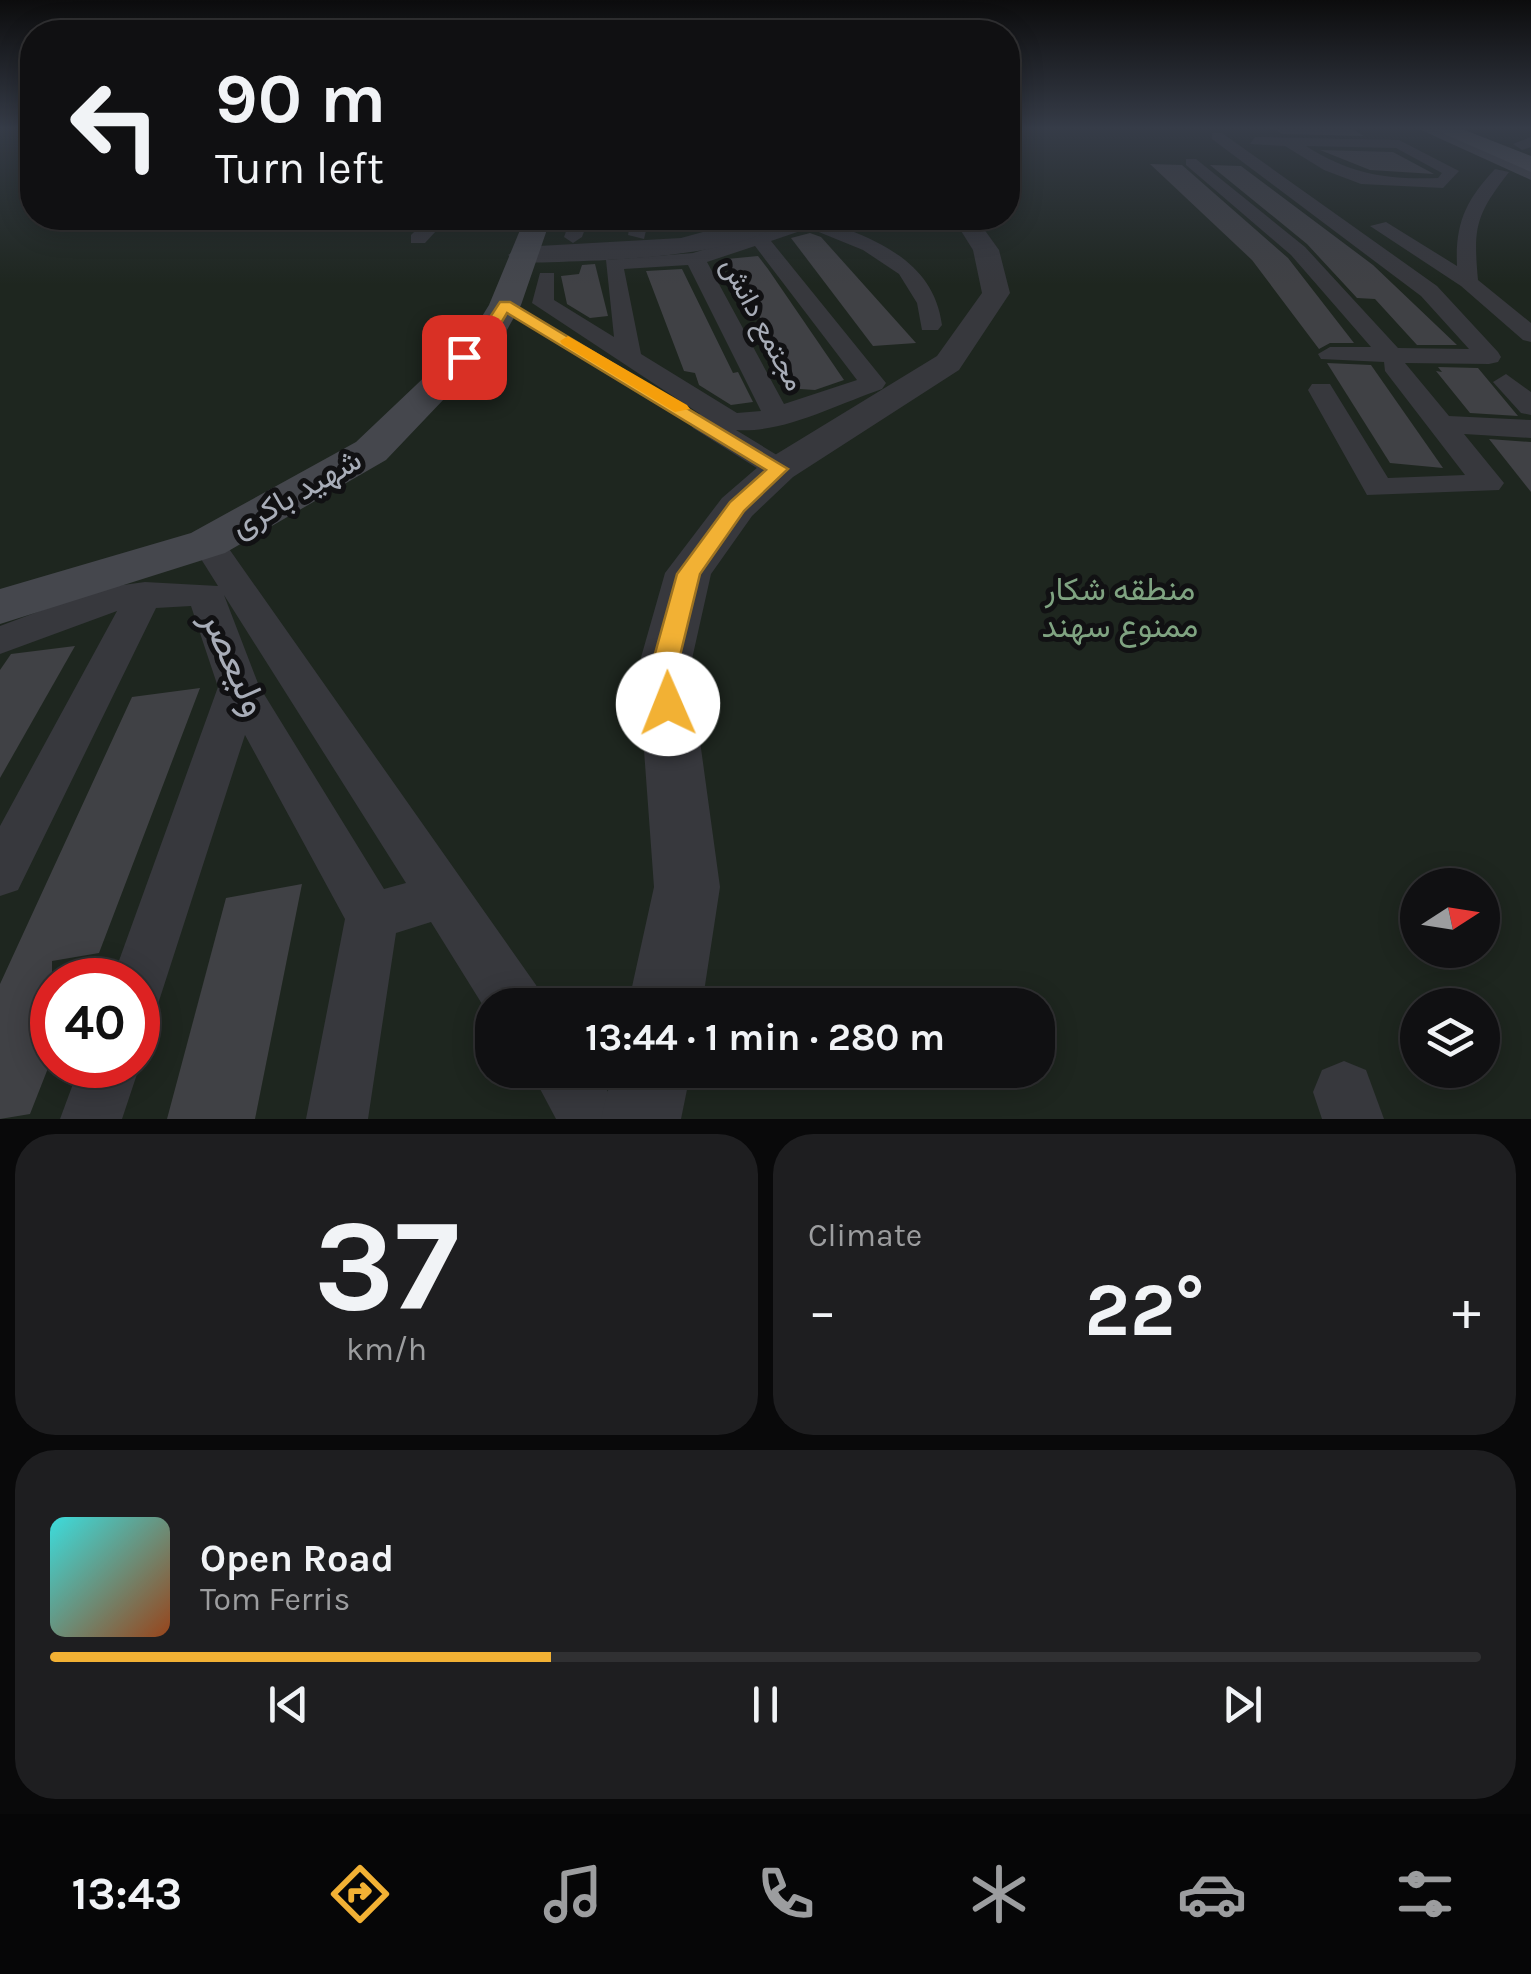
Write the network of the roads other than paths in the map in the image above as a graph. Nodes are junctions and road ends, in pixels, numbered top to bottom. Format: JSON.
{"nodes":[{"id":1,"x":1214,"y":181,"type":"edge"},
{"id":2,"x":1281,"y":181,"type":"edge"},
{"id":3,"x":1324,"y":181,"type":"edge"},
{"id":4,"x":1378,"y":181,"type":"edge"},
{"id":5,"x":1398,"y":181,"type":"edge"},
{"id":6,"x":1443,"y":181,"type":"edge"},
{"id":7,"x":1488,"y":181,"type":"edge"},
{"id":8,"x":1404,"y":185,"type":"junction"},
{"id":9,"x":1482,"y":192,"type":"junction"},
{"id":10,"x":1363,"y":216,"type":"dead end"},
{"id":11,"x":428,"y":230,"type":"edge"},
{"id":12,"x":566,"y":230,"type":"edge"},
{"id":13,"x":746,"y":230,"type":"edge"},
{"id":14,"x":789,"y":230,"type":"edge"},
{"id":15,"x":830,"y":230,"type":"edge"},
{"id":16,"x":973,"y":230,"type":"edge"},
{"id":17,"x":418,"y":240,"type":"dead end"},
{"id":18,"x":761,"y":241,"type":"junction"},
{"id":19,"x":545,"y":247,"type":"edge"},
{"id":20,"x":695,"y":259,"type":"junction"},
{"id":21,"x":1308,"y":262,"type":"junction"},
{"id":22,"x":1392,"y":262,"type":"junction"},
{"id":23,"x":1468,"y":282,"type":"junction"},
{"id":24,"x":505,"y":305,"type":"junction"},
{"id":25,"x":930,"y":325,"type":"dead end"},
{"id":26,"x":1531,"y":335,"type":"edge"},
{"id":27,"x":1330,"y":354,"type":"dead end"},
{"id":28,"x":628,"y":361,"type":"junction"},
{"id":29,"x":1392,"y":361,"type":"junction"},
{"id":30,"x":1506,"y":382,"type":"dead end"},
{"id":31,"x":1321,"y":390,"type":"dead end"},
{"id":32,"x":1531,"y":407,"type":"edge"},
{"id":33,"x":777,"y":416,"type":"junction"},
{"id":34,"x":1441,"y":424,"type":"junction"},
{"id":35,"x":1531,"y":430,"type":"edge"},
{"id":36,"x":778,"y":469,"type":"junction"},
{"id":37,"x":208,"y":543,"type":"junction"},
{"id":38,"x":145,"y":594,"type":"junction"},
{"id":39,"x":0,"y":607,"type":"edge"},
{"id":40,"x":0,"y":640,"type":"edge"},
{"id":41,"x":240,"y":688,"type":"junction"},
{"id":42,"x":0,"y":874,"type":"edge"},
{"id":43,"x":443,"y":895,"type":"junction"},
{"id":44,"x":372,"y":917,"type":"junction"},
{"id":45,"x":147,"y":958,"type":"edge"},
{"id":46,"x":505,"y":988,"type":"edge"},
{"id":47,"x":668,"y":988,"type":"edge"},
{"id":48,"x":102,"y":1088,"type":"edge"},
{"id":49,"x":572,"y":1088,"type":"edge"},
{"id":50,"x":648,"y":1088,"type":"edge"},
{"id":51,"x":92,"y":1119,"type":"edge"},
{"id":52,"x":337,"y":1119,"type":"edge"},
{"id":53,"x":592,"y":1119,"type":"edge"},
{"id":54,"x":641,"y":1119,"type":"edge"},
{"id":55,"x":1342,"y":1119,"type":"edge"},
{"id":56,"x":1353,"y":1119,"type":"edge"}],
"edges":[{"from":1,"to":21,"type":"street"},
{"from":2,"to":22,"type":"street"},
{"from":3,"to":9,"type":"street"},
{"from":4,"to":8,"type":"street"},
{"from":5,"to":8,"type":"street"},
{"from":6,"to":8,"type":"street"},
{"from":7,"to":9,"type":"street"},
{"from":9,"to":23,"type":"street"},
{"from":10,"to":23,"type":"street"},
{"from":11,"to":17,"type":"street"},
{"from":12,"to":19,"type":"street"},
{"from":13,"to":19,"type":"street"},
{"from":14,"to":18,"type":"street"},
{"from":15,"to":25,"type":"street"},
{"from":16,"to":36,"type":"street"},
{"from":18,"to":20,"type":"street"},
{"from":18,"to":33,"type":"street","name":"مجتمع دانش"},
{"from":19,"to":24,"type":"main road","name":"شهید باکری"},
{"from":19,"to":28,"type":"street"},
{"from":20,"to":28,"type":"street"},
{"from":20,"to":33,"type":"street","name":"مجتمع دانش"},
{"from":21,"to":22,"type":"street"},
{"from":21,"to":29,"type":"street"},
{"from":22,"to":29,"type":"street"},
{"from":23,"to":26,"type":"street"},
{"from":24,"to":28,"type":"street"},
{"from":24,"to":37,"type":"main road","name":"شهید باکری"},
{"from":27,"to":29,"type":"street"},
{"from":28,"to":33,"type":"street"},
{"from":28,"to":36,"type":"street"},
{"from":29,"to":34,"type":"street"},
{"from":30,"to":32,"type":"street"},
{"from":31,"to":34,"type":"street"},
{"from":34,"to":35,"type":"street"},
{"from":36,"to":47,"type":"street"},
{"from":37,"to":39,"type":"main road","name":"شهید باکری"},
{"from":37,"to":43,"type":"street"},
{"from":38,"to":40,"type":"street","name":"ولیعصر"},
{"from":38,"to":41,"type":"street","name":"ولیعصر"},
{"from":38,"to":42,"type":"street"},
{"from":41,"to":44,"type":"street","name":"ولیعصر"},
{"from":41,"to":45,"type":"street"},
{"from":43,"to":44,"type":"street"},
{"from":43,"to":46,"type":"street"},
{"from":44,"to":52,"type":"street"},
{"from":48,"to":51,"type":"street"},
{"from":49,"to":53,"type":"street"},
{"from":50,"to":54,"type":"street"},
{"from":55,"to":56,"type":"street"}]}
